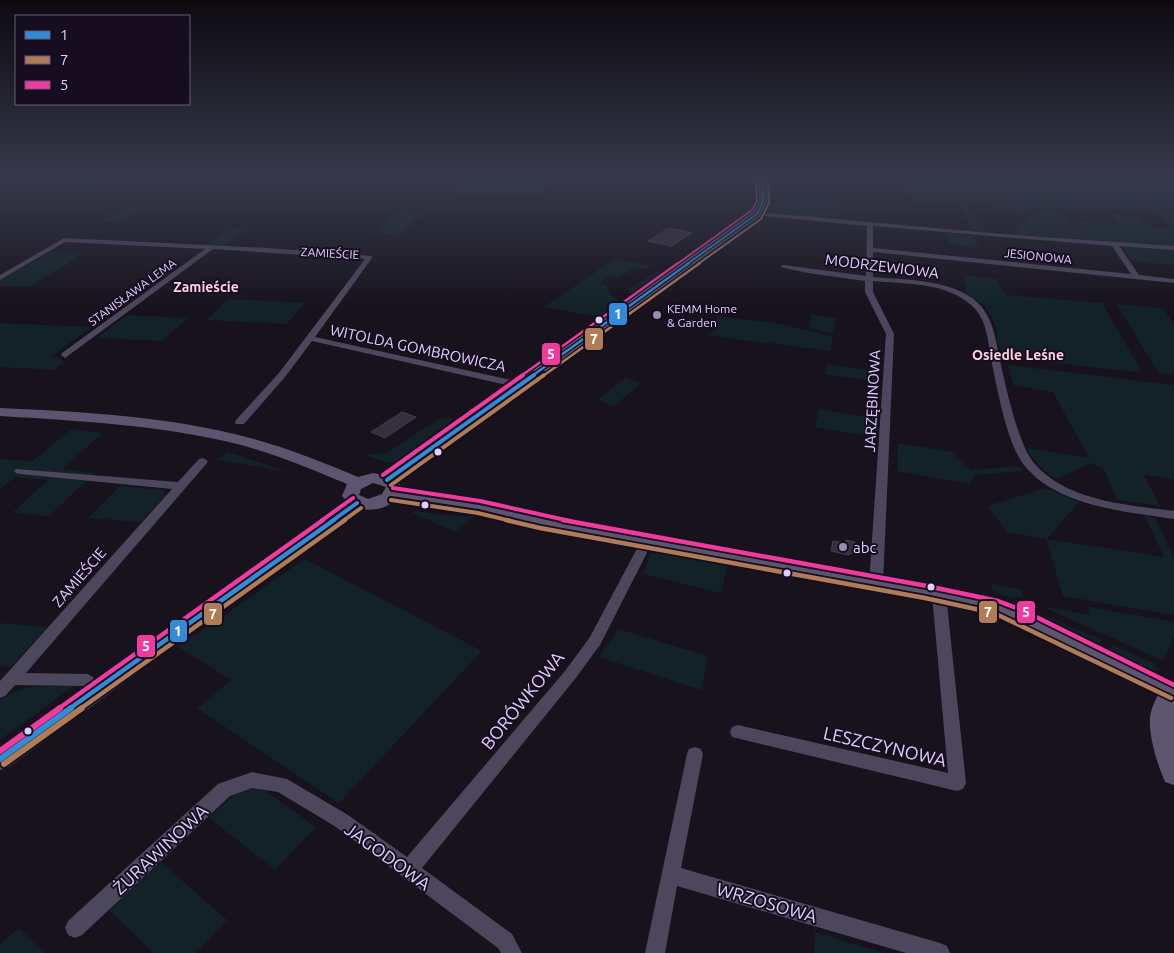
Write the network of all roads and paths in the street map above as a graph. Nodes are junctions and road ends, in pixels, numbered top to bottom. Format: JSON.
{"nodes":[{"id":1,"x":747,"y":221,"type":"edge"},
{"id":2,"x":841,"y":221,"type":"edge"},
{"id":3,"x":870,"y":224,"type":"junction"},
{"id":4,"x":1114,"y":244,"type":"junction"},
{"id":5,"x":212,"y":247,"type":"junction"},
{"id":6,"x":1174,"y":248,"type":"edge"},
{"id":7,"x":870,"y":250,"type":"junction"},
{"id":8,"x":784,"y":267,"type":"dead end"},
{"id":9,"x":1136,"y":276,"type":"junction"},
{"id":10,"x":0,"y":278,"type":"edge"},
{"id":11,"x":868,"y":279,"type":"junction"},
{"id":12,"x":1174,"y":281,"type":"edge"},
{"id":13,"x":310,"y":338,"type":"junction"},
{"id":14,"x":65,"y":355,"type":"dead end"},
{"id":15,"x":520,"y":385,"type":"junction"},
{"id":16,"x":0,"y":412,"type":"edge"},
{"id":17,"x":240,"y":422,"type":"dead end"},
{"id":18,"x":203,"y":461,"type":"dead end"},
{"id":19,"x":20,"y":471,"type":"dead end"},
{"id":20,"x":180,"y":486,"type":"junction"},
{"id":21,"x":390,"y":487,"type":"junction"},
{"id":22,"x":358,"y":493,"type":"junction"},
{"id":23,"x":1174,"y":515,"type":"edge"},
{"id":24,"x":646,"y":541,"type":"junction"},
{"id":25,"x":876,"y":584,"type":"junction"},
{"id":26,"x":939,"y":595,"type":"junction"},
{"id":27,"x":12,"y":679,"type":"junction"},
{"id":28,"x":98,"y":688,"type":"junction"},
{"id":29,"x":1173,"y":689,"type":"edge"},
{"id":30,"x":0,"y":692,"type":"edge"},
{"id":31,"x":738,"y":732,"type":"dead end"},
{"id":32,"x":695,"y":754,"type":"dead end"},
{"id":33,"x":0,"y":759,"type":"edge"},
{"id":34,"x":1174,"y":774,"type":"edge"},
{"id":35,"x":252,"y":780,"type":"joint"},
{"id":36,"x":408,"y":870,"type":"junction"},
{"id":37,"x":670,"y":874,"type":"junction"},
{"id":38,"x":75,"y":928,"type":"dead end"},
{"id":39,"x":512,"y":953,"type":"edge"},
{"id":40,"x":654,"y":953,"type":"edge"},
{"id":41,"x":940,"y":953,"type":"edge"}],
"edges":[{"from":1,"to":15,"type":"main road"},
{"from":2,"to":3,"type":"street"},
{"from":3,"to":4,"type":"street"},
{"from":3,"to":7,"type":"street","name":"JARZĘBINOWA"},
{"from":4,"to":6,"type":"street"},
{"from":4,"to":9,"type":"street"},
{"from":5,"to":10,"type":"street","name":"ZAMIEŚCIE"},
{"from":5,"to":13,"type":"street","name":"ZAMIEŚCIE"},
{"from":5,"to":14,"type":"street","name":"STANISŁAWA LEMA"},
{"from":7,"to":9,"type":"street","name":"JESIONOWA"},
{"from":7,"to":11,"type":"street","name":"JARZĘBINOWA"},
{"from":8,"to":11,"type":"street","name":"MODRZEWIOWA"},
{"from":9,"to":12,"type":"street","name":"JESIONOWA"},
{"from":11,"to":23,"type":"street","name":"MODRZEWIOWA"},
{"from":11,"to":25,"type":"street","name":"JARZĘBINOWA"},
{"from":13,"to":15,"type":"street","name":"WITOLDA GOMBROWICZA"},
{"from":13,"to":17,"type":"street","name":"ZAMIEŚCIE"},
{"from":15,"to":21,"type":"main road"},
{"from":16,"to":22,"type":"main road"},
{"from":18,"to":20,"type":"street","name":"ZAMIEŚCIE"},
{"from":19,"to":20,"type":"street"},
{"from":20,"to":27,"type":"street","name":"ZAMIEŚCIE"},
{"from":21,"to":22,"type":"main road"},
{"from":21,"to":22,"type":"main road"},
{"from":21,"to":24,"type":"main road"},
{"from":22,"to":28,"type":"street"},
{"from":24,"to":25,"type":"main road"},
{"from":24,"to":36,"type":"street","name":"BORÓWKOWA"},
{"from":25,"to":26,"type":"main road"},
{"from":26,"to":29,"type":"main road"},
{"from":26,"to":31,"type":"street","name":"LESZCZYNOWA"},
{"from":27,"to":28,"type":"street"},
{"from":27,"to":30,"type":"street","name":"ZAMIEŚCIE"},
{"from":28,"to":33,"type":"street"},
{"from":29,"to":34,"type":"main road"},
{"from":32,"to":37,"type":"street"},
{"from":35,"to":36,"type":"street","name":"JAGODOWA"},
{"from":35,"to":38,"type":"street","name":"ŻURAWINOWA"},
{"from":36,"to":39,"type":"street","name":"JAGODOWA"},
{"from":37,"to":40,"type":"street"},
{"from":37,"to":41,"type":"street","name":"WRZOSOWA"}]}
